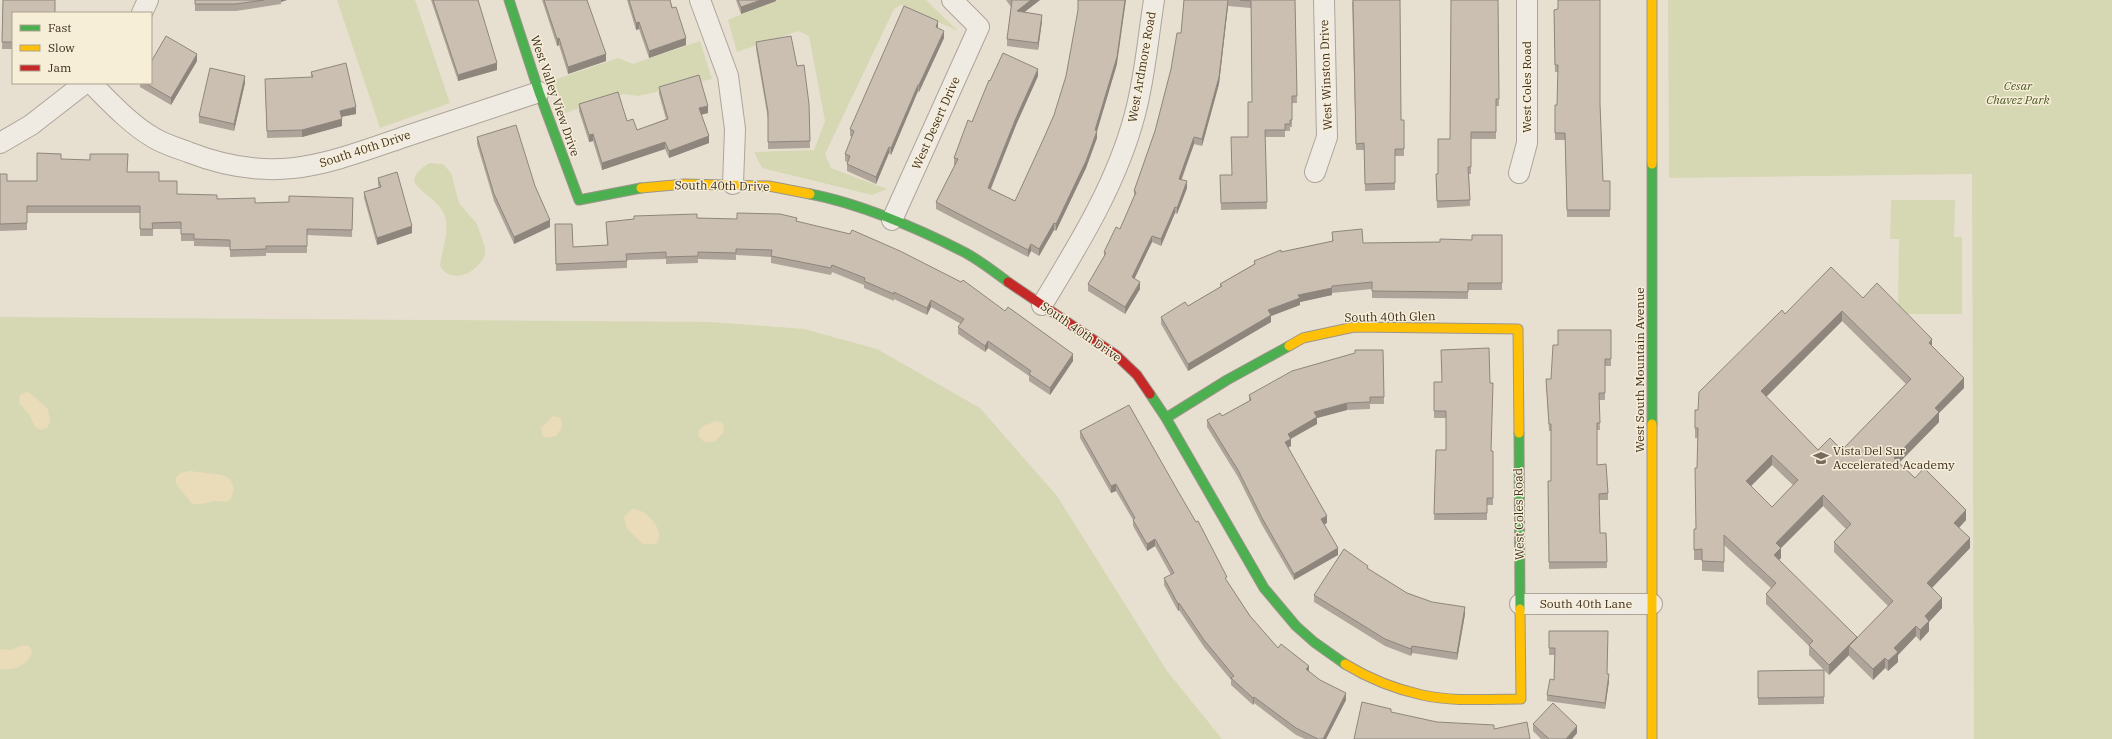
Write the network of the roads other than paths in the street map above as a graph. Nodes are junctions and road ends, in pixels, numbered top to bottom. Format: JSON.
{"nodes":[{"id":1,"x":148,"y":0,"type":"edge"},
{"id":2,"x":509,"y":0,"type":"edge"},
{"id":3,"x":700,"y":0,"type":"edge"},
{"id":4,"x":952,"y":0,"type":"edge"},
{"id":5,"x":1154,"y":0,"type":"edge"},
{"id":6,"x":1324,"y":0,"type":"edge"},
{"id":7,"x":1527,"y":0,"type":"edge"},
{"id":8,"x":1652,"y":0,"type":"edge"},
{"id":9,"x":142,"y":12,"type":"edge"},
{"id":10,"x":85,"y":84,"type":"edge"},
{"id":11,"x":91,"y":84,"type":"edge"},
{"id":12,"x":539,"y":92,"type":"junction"},
{"id":13,"x":0,"y":143,"type":"edge"},
{"id":14,"x":1315,"y":172,"type":"dead end"},
{"id":15,"x":1519,"y":173,"type":"dead end"},
{"id":16,"x":733,"y":184,"type":"junction"},
{"id":17,"x":579,"y":200,"type":"joint"},
{"id":18,"x":892,"y":220,"type":"junction"},
{"id":19,"x":1042,"y":305,"type":"junction"},
{"id":20,"x":1518,"y":329,"type":"joint"},
{"id":21,"x":1166,"y":418,"type":"junction"},
{"id":22,"x":1520,"y":604,"type":"junction"},
{"id":23,"x":1652,"y":604,"type":"junction"},
{"id":24,"x":1521,"y":699,"type":"joint"},
{"id":25,"x":1652,"y":739,"type":"edge"}],
"edges":[{"from":1,"to":9,"type":"street"},
{"from":2,"to":12,"type":"street","name":"West Valley View Drive"},
{"from":3,"to":16,"type":"street"},
{"from":4,"to":18,"type":"street","name":"West Desert Drive"},
{"from":5,"to":19,"type":"street","name":"West Ardmore Road"},
{"from":6,"to":14,"type":"street","name":"West Winston Drive"},
{"from":7,"to":15,"type":"street","name":"West Coles Road"},
{"from":8,"to":23,"type":"street","name":"West South Mountain Avenue"},
{"from":10,"to":13,"type":"street"},
{"from":11,"to":12,"type":"street","name":"South 40th Drive"},
{"from":12,"to":17,"type":"street","name":"West Valley View Drive"},
{"from":16,"to":17,"type":"street","name":"South 40th Drive"},
{"from":16,"to":18,"type":"street","name":"South 40th Drive"},
{"from":18,"to":19,"type":"street","name":"South 40th Drive"},
{"from":19,"to":21,"type":"street","name":"South 40th Drive"},
{"from":20,"to":21,"type":"street","name":"South 40th Glen"},
{"from":20,"to":22,"type":"street","name":"West Coles Road"},
{"from":21,"to":24,"type":"street","name":"South 40th Drive"},
{"from":22,"to":23,"type":"street","name":"South 40th Lane"},
{"from":22,"to":24,"type":"street","name":"West Coles Road"},
{"from":23,"to":25,"type":"street","name":"West South Mountain Avenue"}]}
